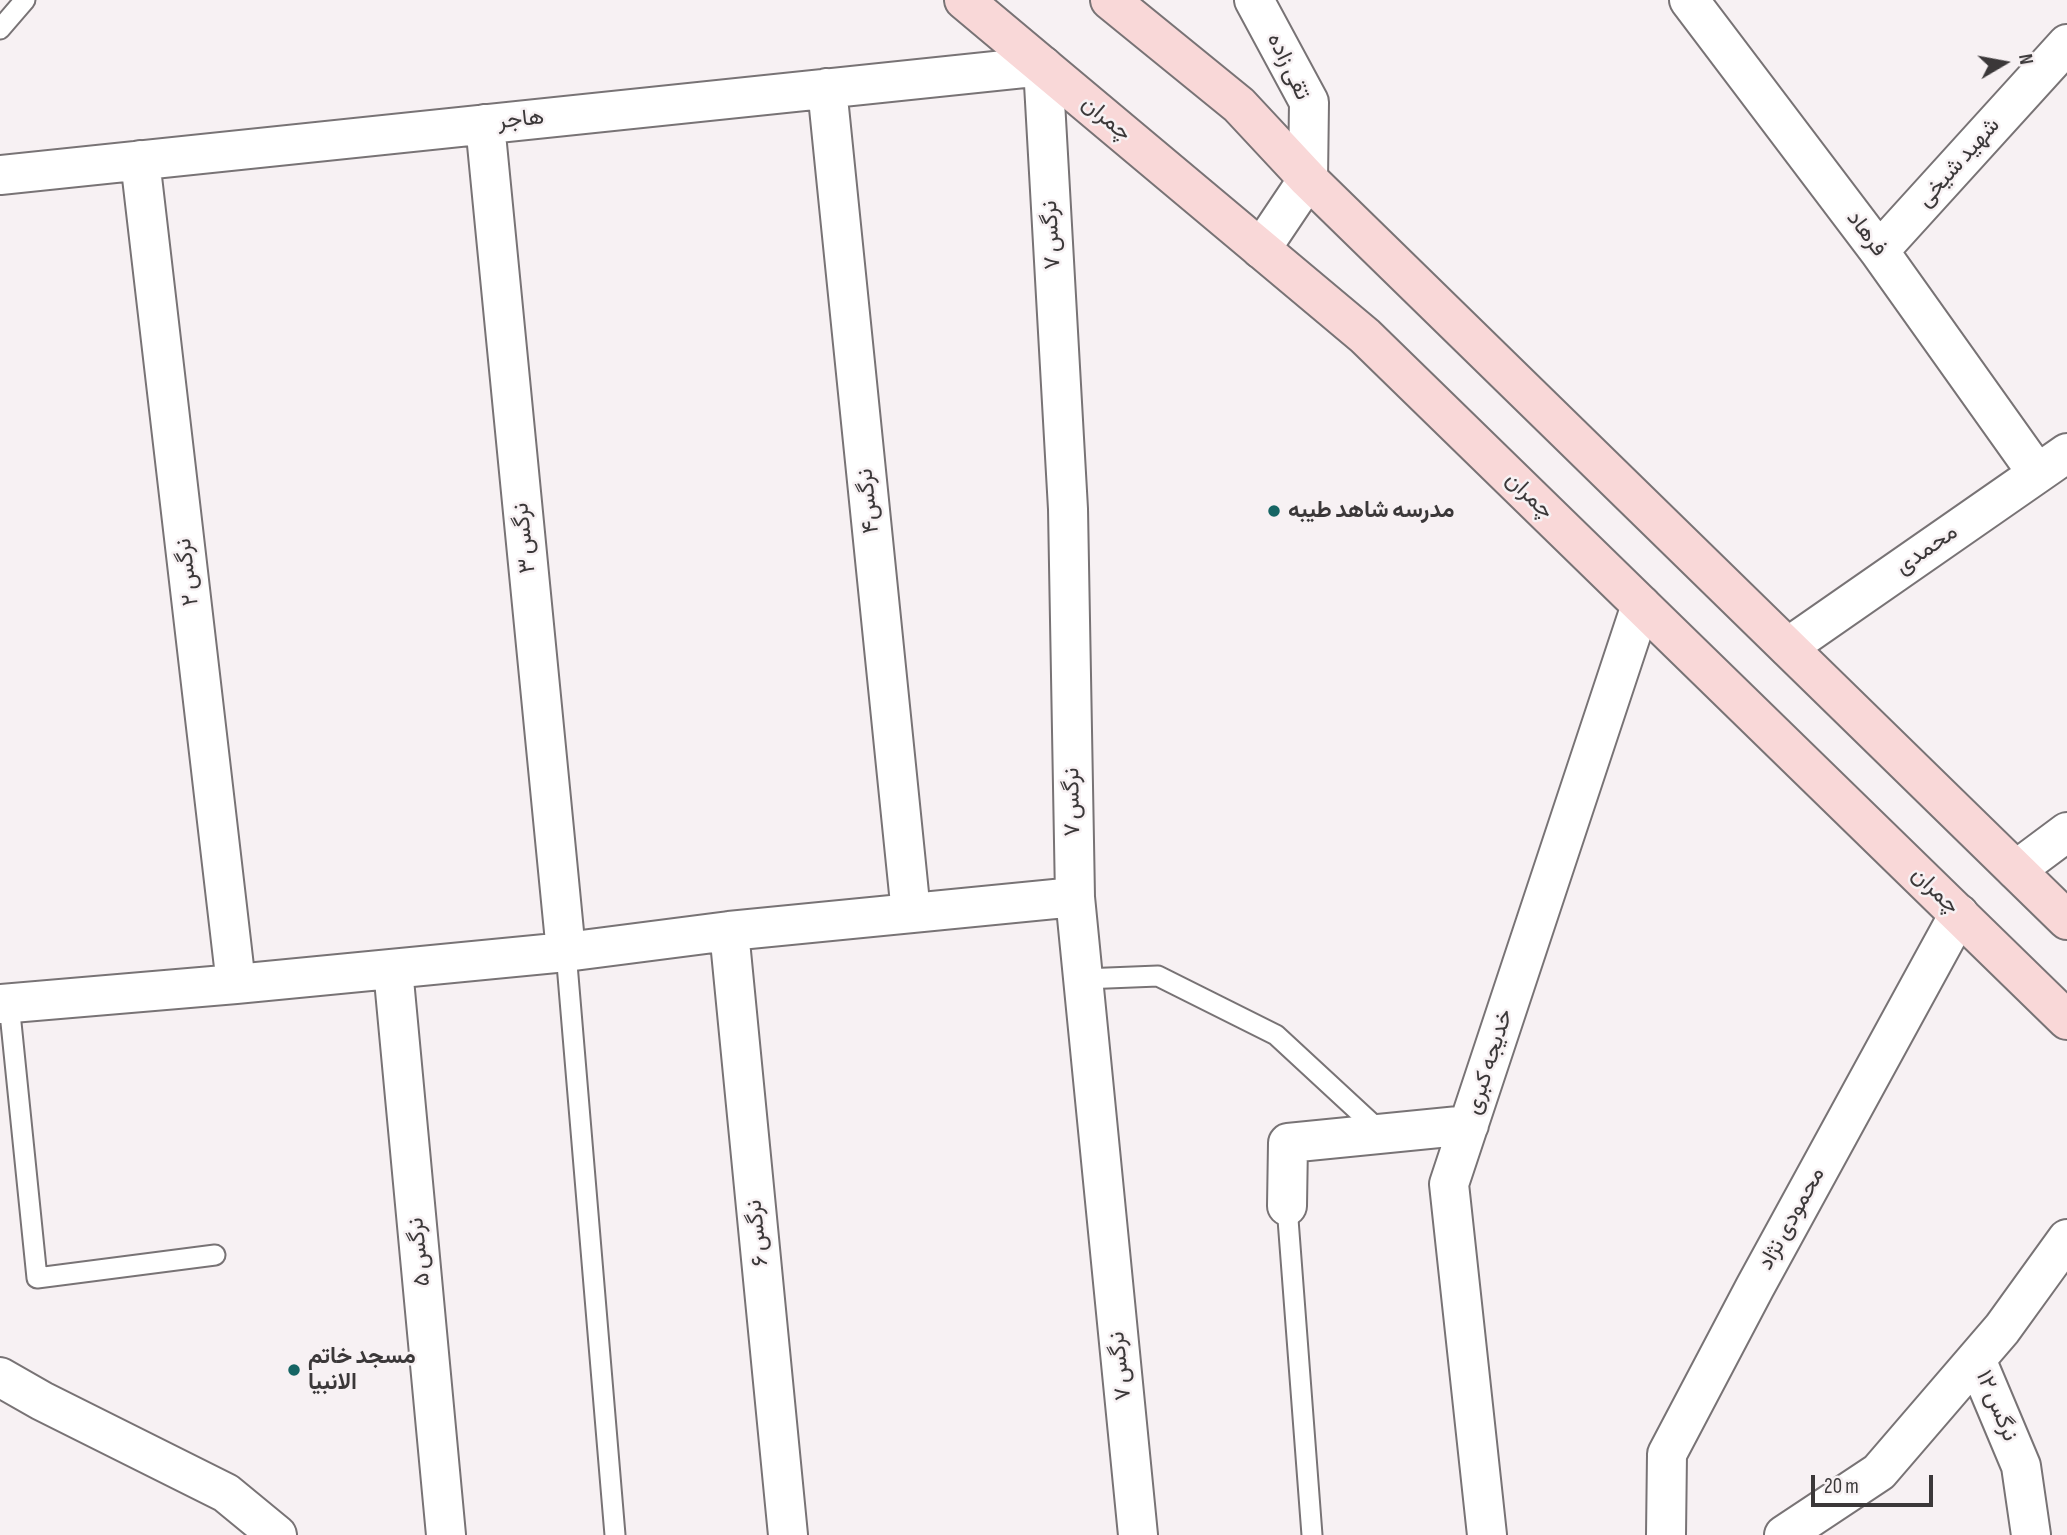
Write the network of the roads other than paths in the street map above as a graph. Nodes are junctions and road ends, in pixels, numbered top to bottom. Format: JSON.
{"nodes":[{"id":1,"x":25,"y":0,"type":"edge"},
{"id":2,"x":964,"y":0,"type":"edge"},
{"id":3,"x":1110,"y":0,"type":"edge"},
{"id":4,"x":1254,"y":0,"type":"edge"},
{"id":5,"x":1689,"y":0,"type":"edge"},
{"id":6,"x":0,"y":29,"type":"edge"},
{"id":7,"x":2067,"y":44,"type":"edge"},
{"id":8,"x":1043,"y":66,"type":"junction"},
{"id":9,"x":827,"y":88,"type":"junction"},
{"id":10,"x":485,"y":124,"type":"junction"},
{"id":11,"x":140,"y":160,"type":"junction"},
{"id":12,"x":0,"y":175,"type":"edge"},
{"id":13,"x":1308,"y":179,"type":"junction"},
{"id":14,"x":1261,"y":249,"type":"junction"},
{"id":15,"x":1879,"y":251,"type":"junction"},
{"id":16,"x":2052,"y":463,"type":"edge"},
{"id":17,"x":1641,"y":605,"type":"junction"},
{"id":18,"x":1788,"y":647,"type":"junction"},
{"id":19,"x":2067,"y":832,"type":"edge"},
{"id":20,"x":2016,"y":870,"type":"junction"},
{"id":21,"x":1075,"y":897,"type":"junction"},
{"id":22,"x":911,"y":913,"type":"junction"},
{"id":23,"x":1959,"y":914,"type":"junction"},
{"id":24,"x":2067,"y":920,"type":"edge"},
{"id":25,"x":729,"y":931,"type":"junction"},
{"id":26,"x":566,"y":952,"type":"junction"},
{"id":27,"x":393,"y":969,"type":"junction"},
{"id":28,"x":1083,"y":979,"type":"junction"},
{"id":29,"x":236,"y":984,"type":"junction"},
{"id":30,"x":5,"y":1004,"type":"edge"},
{"id":31,"x":2067,"y":1020,"type":"edge"},
{"id":32,"x":1469,"y":1125,"type":"junction"},
{"id":33,"x":1383,"y":1134,"type":"junction"},
{"id":34,"x":1287,"y":1206,"type":"joint"},
{"id":35,"x":2067,"y":1239,"type":"edge"},
{"id":36,"x":215,"y":1255,"type":"dead end"},
{"id":37,"x":1976,"y":1359,"type":"junction"},
{"id":38,"x":0,"y":1377,"type":"edge"},
{"id":39,"x":277,"y":1535,"type":"edge"},
{"id":40,"x":446,"y":1535,"type":"edge"},
{"id":41,"x":615,"y":1535,"type":"edge"},
{"id":42,"x":788,"y":1535,"type":"edge"},
{"id":43,"x":1138,"y":1535,"type":"edge"},
{"id":44,"x":1312,"y":1535,"type":"edge"},
{"id":45,"x":1488,"y":1535,"type":"edge"},
{"id":46,"x":1666,"y":1535,"type":"edge"},
{"id":47,"x":1784,"y":1535,"type":"edge"},
{"id":48,"x":2031,"y":1535,"type":"edge"}],
"edges":[{"from":1,"to":6,"type":"lane"},
{"from":2,"to":8,"type":"street","name":"چمران"},
{"from":3,"to":13,"type":"street"},
{"from":4,"to":13,"type":"street","name":"تقی زاده"},
{"from":5,"to":15,"type":"street","name":"فرهاد"},
{"from":7,"to":15,"type":"street","name":"شهید شیخی"},
{"from":8,"to":9,"type":"street","name":"هاجر"},
{"from":8,"to":14,"type":"street","name":"چمران"},
{"from":8,"to":21,"type":"street","name":"نرگس ۷"},
{"from":9,"to":10,"type":"street","name":"هاجر"},
{"from":9,"to":22,"type":"street","name":"نرگس۴"},
{"from":10,"to":11,"type":"street","name":"هاجر"},
{"from":10,"to":26,"type":"street","name":"نرگس ۳"},
{"from":11,"to":12,"type":"street","name":"هاجر"},
{"from":11,"to":29,"type":"street","name":"نرگس ۲"},
{"from":13,"to":14,"type":"street"},
{"from":13,"to":18,"type":"street"},
{"from":14,"to":17,"type":"street","name":"چمران"},
{"from":15,"to":16,"type":"street","name":"فرهاد"},
{"from":16,"to":18,"type":"street","name":"محمدی"},
{"from":17,"to":23,"type":"street","name":"چمران"},
{"from":17,"to":32,"type":"street","name":"خدیجه کبری"},
{"from":18,"to":20,"type":"street"},
{"from":19,"to":20,"type":"street"},
{"from":20,"to":24,"type":"street"},
{"from":21,"to":22,"type":"street"},
{"from":21,"to":28,"type":"street","name":"نرگس ۷"},
{"from":22,"to":25,"type":"street"},
{"from":23,"to":31,"type":"street","name":"چمران"},
{"from":23,"to":46,"type":"street","name":"محمودی نژاد"},
{"from":25,"to":26,"type":"street"},
{"from":25,"to":42,"type":"street","name":"نرگس ۶"},
{"from":26,"to":27,"type":"street"},
{"from":26,"to":41,"type":"lane"},
{"from":27,"to":29,"type":"street"},
{"from":27,"to":40,"type":"street","name":"نرگس ۵"},
{"from":28,"to":33,"type":"lane"},
{"from":28,"to":43,"type":"street","name":"نرگس ۷"},
{"from":29,"to":30,"type":"street"},
{"from":30,"to":36,"type":"lane"},
{"from":32,"to":33,"type":"street"},
{"from":32,"to":45,"type":"street","name":"خدیجه کبری"},
{"from":33,"to":34,"type":"street"},
{"from":34,"to":44,"type":"lane"},
{"from":35,"to":37,"type":"street"},
{"from":37,"to":47,"type":"street"},
{"from":37,"to":48,"type":"street","name":"نرگس ۱۲"},
{"from":38,"to":39,"type":"street"}]}
